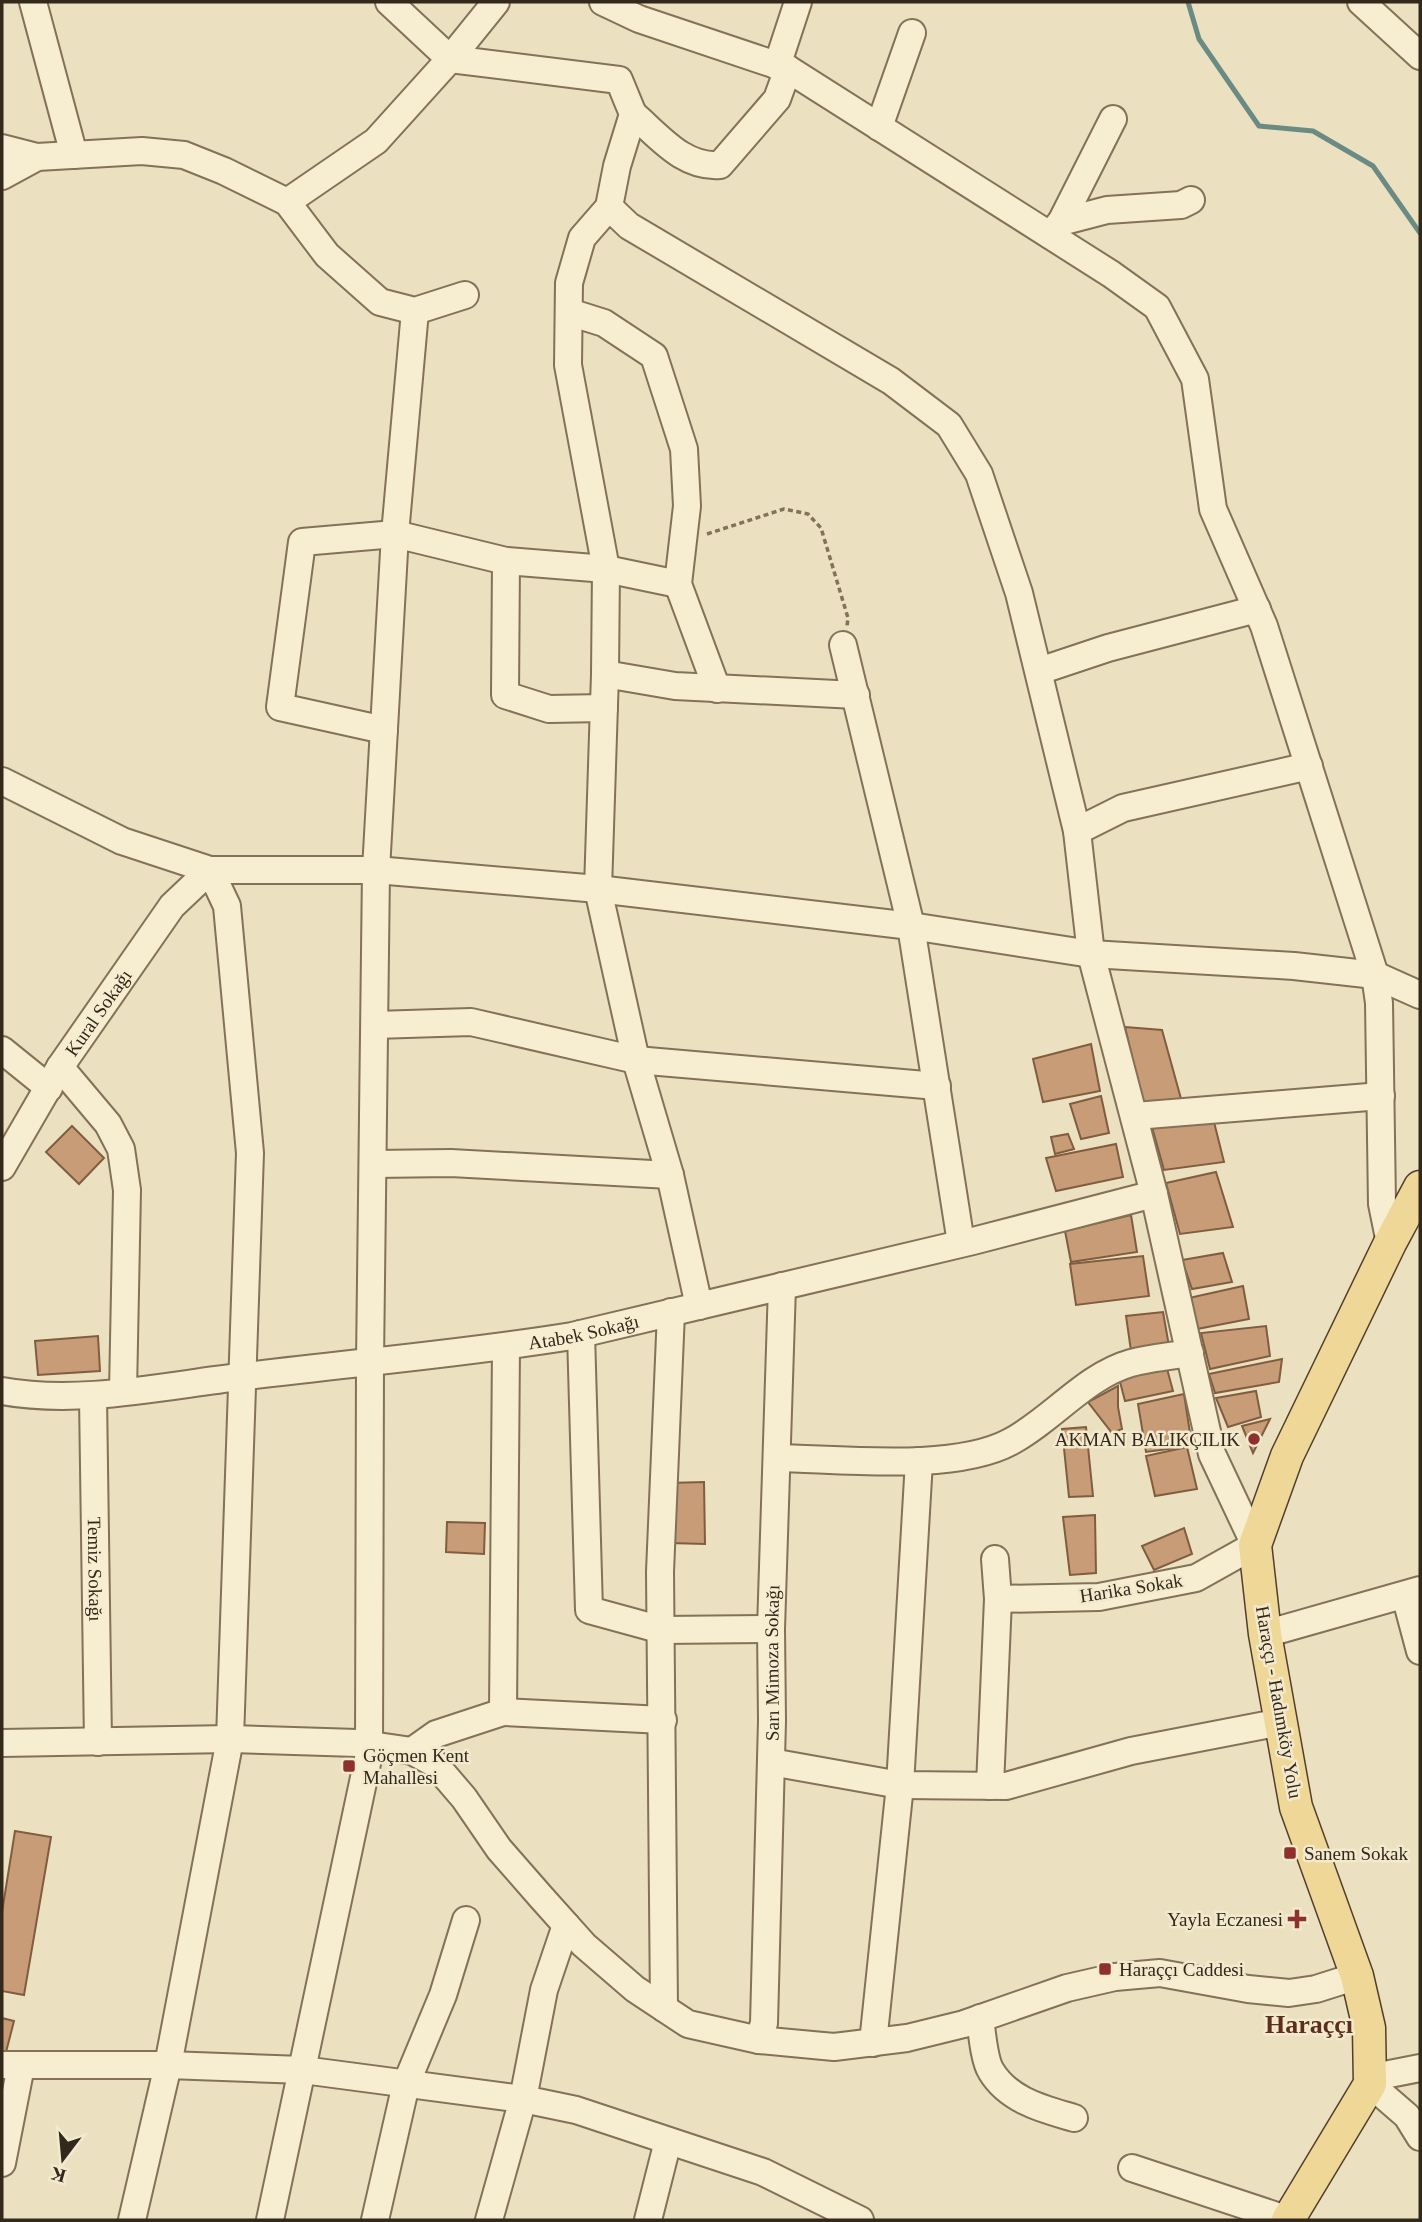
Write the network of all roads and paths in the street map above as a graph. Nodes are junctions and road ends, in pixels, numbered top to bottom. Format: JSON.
{"nodes":[{"id":1,"x":33,"y":2,"type":"edge"},
{"id":2,"x":389,"y":2,"type":"edge"},
{"id":3,"x":496,"y":2,"type":"edge"},
{"id":4,"x":603,"y":2,"type":"edge"},
{"id":5,"x":798,"y":2,"type":"edge"},
{"id":6,"x":1361,"y":2,"type":"edge"},
{"id":7,"x":912,"y":33,"type":"dead end"},
{"id":8,"x":1420,"y":56,"type":"edge"},
{"id":9,"x":450,"y":59,"type":"junction"},
{"id":10,"x":783,"y":68,"type":"junction"},
{"id":11,"x":633,"y":114,"type":"junction"},
{"id":12,"x":1113,"y":119,"type":"dead end"},
{"id":13,"x":879,"y":127,"type":"junction"},
{"id":14,"x":2,"y":148,"type":"edge"},
{"id":15,"x":74,"y":155,"type":"junction"},
{"id":16,"x":37,"y":157,"type":"junction"},
{"id":17,"x":2,"y":176,"type":"edge"},
{"id":18,"x":1191,"y":200,"type":"dead end"},
{"id":19,"x":287,"y":202,"type":"junction"},
{"id":20,"x":608,"y":207,"type":"junction"},
{"id":21,"x":1055,"y":228,"type":"junction"},
{"id":22,"x":465,"y":295,"type":"dead end"},
{"id":23,"x":415,"y":311,"type":"junction"},
{"id":24,"x":569,"y":312,"type":"junction"},
{"id":25,"x":395,"y":534,"type":"junction"},
{"id":26,"x":683,"y":542,"type":"junction"},
{"id":27,"x":506,"y":561,"type":"junction"},
{"id":28,"x":606,"y":569,"type":"junction"},
{"id":29,"x":678,"y":584,"type":"junction"},
{"id":30,"x":1257,"y":609,"type":"junction"},
{"id":31,"x":843,"y":645,"type":"joint"},
{"id":32,"x":1038,"y":671,"type":"junction"},
{"id":33,"x":605,"y":674,"type":"junction"},
{"id":34,"x":717,"y":689,"type":"junction"},
{"id":35,"x":856,"y":695,"type":"junction"},
{"id":36,"x":604,"y":708,"type":"junction"},
{"id":37,"x":384,"y":730,"type":"junction"},
{"id":38,"x":1309,"y":766,"type":"junction"},
{"id":39,"x":2,"y":781,"type":"edge"},
{"id":40,"x":1077,"y":831,"type":"junction"},
{"id":41,"x":210,"y":870,"type":"junction"},
{"id":42,"x":376,"y":870,"type":"junction"},
{"id":43,"x":598,"y":889,"type":"junction"},
{"id":44,"x":911,"y":926,"type":"junction"},
{"id":45,"x":1091,"y":954,"type":"junction"},
{"id":46,"x":1375,"y":975,"type":"junction"},
{"id":47,"x":1420,"y":995,"type":"edge"},
{"id":48,"x":375,"y":1026,"type":"junction"},
{"id":49,"x":2,"y":1050,"type":"edge"},
{"id":50,"x":636,"y":1060,"type":"junction"},
{"id":51,"x":55,"y":1077,"type":"junction"},
{"id":52,"x":937,"y":1086,"type":"junction"},
{"id":53,"x":1381,"y":1096,"type":"junction"},
{"id":54,"x":1135,"y":1116,"type":"junction"},
{"id":55,"x":374,"y":1164,"type":"junction"},
{"id":56,"x":2,"y":1167,"type":"edge"},
{"id":57,"x":670,"y":1175,"type":"junction"},
{"id":58,"x":1420,"y":1187,"type":"edge"},
{"id":59,"x":1154,"y":1194,"type":"junction"},
{"id":60,"x":961,"y":1243,"type":"junction"},
{"id":61,"x":1390,"y":1243,"type":"junction"},
{"id":62,"x":782,"y":1286,"type":"junction"},
{"id":63,"x":699,"y":1306,"type":"junction"},
{"id":64,"x":671,"y":1312,"type":"junction"},
{"id":65,"x":581,"y":1334,"type":"junction"},
{"id":66,"x":506,"y":1347,"type":"junction"},
{"id":67,"x":1190,"y":1353,"type":"junction"},
{"id":68,"x":370,"y":1362,"type":"junction"},
{"id":69,"x":241,"y":1377,"type":"junction"},
{"id":70,"x":2,"y":1391,"type":"edge"},
{"id":71,"x":123,"y":1392,"type":"junction"},
{"id":72,"x":93,"y":1397,"type":"junction"},
{"id":73,"x":777,"y":1458,"type":"junction"},
{"id":74,"x":919,"y":1461,"type":"junction"},
{"id":75,"x":1255,"y":1545,"type":"junction"},
{"id":76,"x":995,"y":1559,"type":"dead end"},
{"id":77,"x":1413,"y":1593,"type":"edge"},
{"id":78,"x":998,"y":1599,"type":"junction"},
{"id":79,"x":771,"y":1629,"type":"junction"},
{"id":80,"x":662,"y":1630,"type":"junction"},
{"id":81,"x":1265,"y":1633,"type":"junction"},
{"id":82,"x":1420,"y":1651,"type":"edge"},
{"id":83,"x":503,"y":1712,"type":"junction"},
{"id":84,"x":663,"y":1720,"type":"junction"},
{"id":85,"x":1281,"y":1722,"type":"junction"},
{"id":86,"x":230,"y":1740,"type":"junction"},
{"id":87,"x":98,"y":1742,"type":"junction"},
{"id":88,"x":2,"y":1743,"type":"edge"},
{"id":89,"x":369,"y":1745,"type":"junction"},
{"id":90,"x":412,"y":1751,"type":"junction"},
{"id":91,"x":771,"y":1762,"type":"junction"},
{"id":92,"x":900,"y":1785,"type":"junction"},
{"id":93,"x":990,"y":1787,"type":"junction"},
{"id":94,"x":466,"y":1920,"type":"dead end"},
{"id":95,"x":566,"y":1925,"type":"junction"},
{"id":96,"x":1357,"y":1976,"type":"junction"},
{"id":97,"x":664,"y":2008,"type":"junction"},
{"id":98,"x":980,"y":2018,"type":"junction"},
{"id":99,"x":760,"y":2040,"type":"junction"},
{"id":100,"x":873,"y":2043,"type":"junction"},
{"id":101,"x":11,"y":2065,"type":"edge"},
{"id":102,"x":168,"y":2065,"type":"junction"},
{"id":103,"x":1420,"y":2068,"type":"edge"},
{"id":104,"x":303,"y":2070,"type":"junction"},
{"id":105,"x":1370,"y":2081,"type":"junction"},
{"id":106,"x":406,"y":2084,"type":"junction"},
{"id":107,"x":523,"y":2099,"type":"junction"},
{"id":108,"x":1074,"y":2118,"type":"dead end"},
{"id":109,"x":1420,"y":2137,"type":"edge"},
{"id":110,"x":668,"y":2140,"type":"junction"},
{"id":111,"x":2,"y":2163,"type":"edge"},
{"id":112,"x":1132,"y":2168,"type":"dead end"},
{"id":113,"x":132,"y":2220,"type":"edge"},
{"id":114,"x":270,"y":2220,"type":"edge"},
{"id":115,"x":375,"y":2220,"type":"edge"},
{"id":116,"x":489,"y":2220,"type":"edge"},
{"id":117,"x":648,"y":2220,"type":"edge"},
{"id":118,"x":860,"y":2220,"type":"edge"},
{"id":119,"x":1289,"y":2220,"type":"edge"}],
"edges":[{"from":1,"to":15,"type":"street"},
{"from":2,"to":9,"type":"street"},
{"from":3,"to":9,"type":"street"},
{"from":4,"to":10,"type":"street"},
{"from":5,"to":10,"type":"street"},
{"from":6,"to":8,"type":"street"},
{"from":7,"to":13,"type":"street"},
{"from":9,"to":11,"type":"street"},
{"from":9,"to":19,"type":"street"},
{"from":10,"to":11,"type":"street"},
{"from":10,"to":13,"type":"street"},
{"from":11,"to":20,"type":"street"},
{"from":12,"to":21,"type":"street"},
{"from":13,"to":21,"type":"street"},
{"from":14,"to":16,"type":"street"},
{"from":15,"to":16,"type":"street"},
{"from":15,"to":19,"type":"street"},
{"from":16,"to":17,"type":"street"},
{"from":18,"to":21,"type":"street"},
{"from":19,"to":23,"type":"street"},
{"from":20,"to":24,"type":"street"},
{"from":20,"to":32,"type":"street"},
{"from":21,"to":30,"type":"street"},
{"from":22,"to":23,"type":"street"},
{"from":23,"to":25,"type":"street"},
{"from":24,"to":26,"type":"street"},
{"from":24,"to":28,"type":"street"},
{"from":25,"to":27,"type":"street"},
{"from":25,"to":37,"type":"street"},
{"from":25,"to":37,"type":"street"},
{"from":26,"to":29,"type":"street"},
{"from":26,"to":31,"type":"path"},
{"from":27,"to":28,"type":"street"},
{"from":27,"to":36,"type":"street"},
{"from":28,"to":29,"type":"street"},
{"from":28,"to":33,"type":"street"},
{"from":29,"to":34,"type":"street"},
{"from":30,"to":32,"type":"street"},
{"from":30,"to":38,"type":"street"},
{"from":31,"to":35,"type":"street"},
{"from":32,"to":40,"type":"street"},
{"from":33,"to":34,"type":"street"},
{"from":33,"to":36,"type":"street"},
{"from":34,"to":35,"type":"street"},
{"from":35,"to":44,"type":"street"},
{"from":36,"to":43,"type":"street"},
{"from":37,"to":42,"type":"street"},
{"from":38,"to":40,"type":"street"},
{"from":38,"to":46,"type":"street"},
{"from":39,"to":41,"type":"street"},
{"from":40,"to":45,"type":"street"},
{"from":41,"to":42,"type":"street"},
{"from":41,"to":51,"type":"street","name":"Kural Sokağı"},
{"from":41,"to":69,"type":"street"},
{"from":42,"to":43,"type":"street"},
{"from":42,"to":48,"type":"street"},
{"from":43,"to":44,"type":"street"},
{"from":43,"to":50,"type":"street"},
{"from":44,"to":45,"type":"street"},
{"from":44,"to":52,"type":"street"},
{"from":45,"to":46,"type":"street"},
{"from":45,"to":54,"type":"street"},
{"from":46,"to":47,"type":"street"},
{"from":46,"to":53,"type":"street"},
{"from":48,"to":50,"type":"street"},
{"from":48,"to":55,"type":"street"},
{"from":49,"to":51,"type":"street"},
{"from":50,"to":52,"type":"street"},
{"from":50,"to":57,"type":"street"},
{"from":51,"to":56,"type":"street","name":"Kural Sokağı"},
{"from":51,"to":71,"type":"street"},
{"from":52,"to":60,"type":"street"},
{"from":53,"to":54,"type":"street"},
{"from":53,"to":61,"type":"street"},
{"from":54,"to":59,"type":"street"},
{"from":55,"to":57,"type":"street"},
{"from":55,"to":68,"type":"street"},
{"from":57,"to":63,"type":"street"},
{"from":58,"to":61,"type":"main road","name":"Haraççı - Hadımköy Yolu"},
{"from":59,"to":60,"type":"street","name":"Atabek Sokağı"},
{"from":59,"to":67,"type":"street"},
{"from":60,"to":62,"type":"street","name":"Atabek Sokağı"},
{"from":61,"to":75,"type":"main road","name":"Haraççı - Hadımköy Yolu"},
{"from":62,"to":63,"type":"street","name":"Atabek Sokağı"},
{"from":62,"to":73,"type":"street","name":"Sarı Mimoza Sokağı"},
{"from":63,"to":64,"type":"street","name":"Atabek Sokağı"},
{"from":64,"to":65,"type":"street","name":"Atabek Sokağı"},
{"from":64,"to":80,"type":"street"},
{"from":65,"to":66,"type":"street","name":"Atabek Sokağı"},
{"from":65,"to":80,"type":"street"},
{"from":66,"to":68,"type":"street","name":"Atabek Sokağı"},
{"from":66,"to":83,"type":"street"},
{"from":67,"to":74,"type":"street"},
{"from":67,"to":75,"type":"street"},
{"from":68,"to":69,"type":"street","name":"Atabek Sokağı"},
{"from":68,"to":89,"type":"street"},
{"from":69,"to":71,"type":"street","name":"Atabek Sokağı"},
{"from":69,"to":86,"type":"street"},
{"from":70,"to":72,"type":"street","name":"Atabek Sokağı"},
{"from":71,"to":72,"type":"street","name":"Atabek Sokağı"},
{"from":72,"to":87,"type":"street","name":"Temiz Sokağı"},
{"from":73,"to":74,"type":"street"},
{"from":73,"to":79,"type":"street","name":"Sarı Mimoza Sokağı"},
{"from":74,"to":92,"type":"street"},
{"from":75,"to":78,"type":"street","name":"Harika Sokak"},
{"from":75,"to":81,"type":"main road","name":"Haraççı - Hadımköy Yolu"},
{"from":76,"to":78,"type":"street"},
{"from":77,"to":81,"type":"street"},
{"from":77,"to":82,"type":"street"},
{"from":78,"to":93,"type":"street"},
{"from":79,"to":80,"type":"street"},
{"from":79,"to":91,"type":"street","name":"Sarı Mimoza Sokağı"},
{"from":80,"to":84,"type":"street"},
{"from":81,"to":85,"type":"main road","name":"Haraççı - Hadımköy Yolu"},
{"from":83,"to":84,"type":"street"},
{"from":83,"to":90,"type":"street"},
{"from":84,"to":97,"type":"street"},
{"from":85,"to":93,"type":"street"},
{"from":85,"to":96,"type":"main road","name":"Haraççı - Hadımköy Yolu"},
{"from":86,"to":87,"type":"street"},
{"from":86,"to":89,"type":"street"},
{"from":86,"to":102,"type":"street"},
{"from":87,"to":88,"type":"street"},
{"from":89,"to":90,"type":"street"},
{"from":89,"to":104,"type":"street"},
{"from":90,"to":95,"type":"street"},
{"from":91,"to":92,"type":"street"},
{"from":91,"to":99,"type":"street","name":"Sarı Mimoza Sokağı"},
{"from":92,"to":93,"type":"street"},
{"from":92,"to":100,"type":"street"},
{"from":94,"to":106,"type":"street"},
{"from":95,"to":97,"type":"street"},
{"from":95,"to":107,"type":"street"},
{"from":96,"to":98,"type":"street"},
{"from":96,"to":105,"type":"main road","name":"Haraççı - Hadımköy Yolu"},
{"from":97,"to":99,"type":"street"},
{"from":98,"to":100,"type":"street"},
{"from":98,"to":108,"type":"street"},
{"from":99,"to":100,"type":"street"},
{"from":101,"to":102,"type":"street"},
{"from":101,"to":111,"type":"street"},
{"from":102,"to":104,"type":"street"},
{"from":102,"to":113,"type":"street"},
{"from":103,"to":105,"type":"street"},
{"from":104,"to":106,"type":"street"},
{"from":104,"to":114,"type":"street"},
{"from":105,"to":109,"type":"street"},
{"from":105,"to":119,"type":"main road"},
{"from":106,"to":107,"type":"street"},
{"from":106,"to":115,"type":"street"},
{"from":107,"to":110,"type":"street"},
{"from":107,"to":116,"type":"street"},
{"from":110,"to":117,"type":"street"},
{"from":110,"to":118,"type":"street"},
{"from":112,"to":119,"type":"street"}]}
